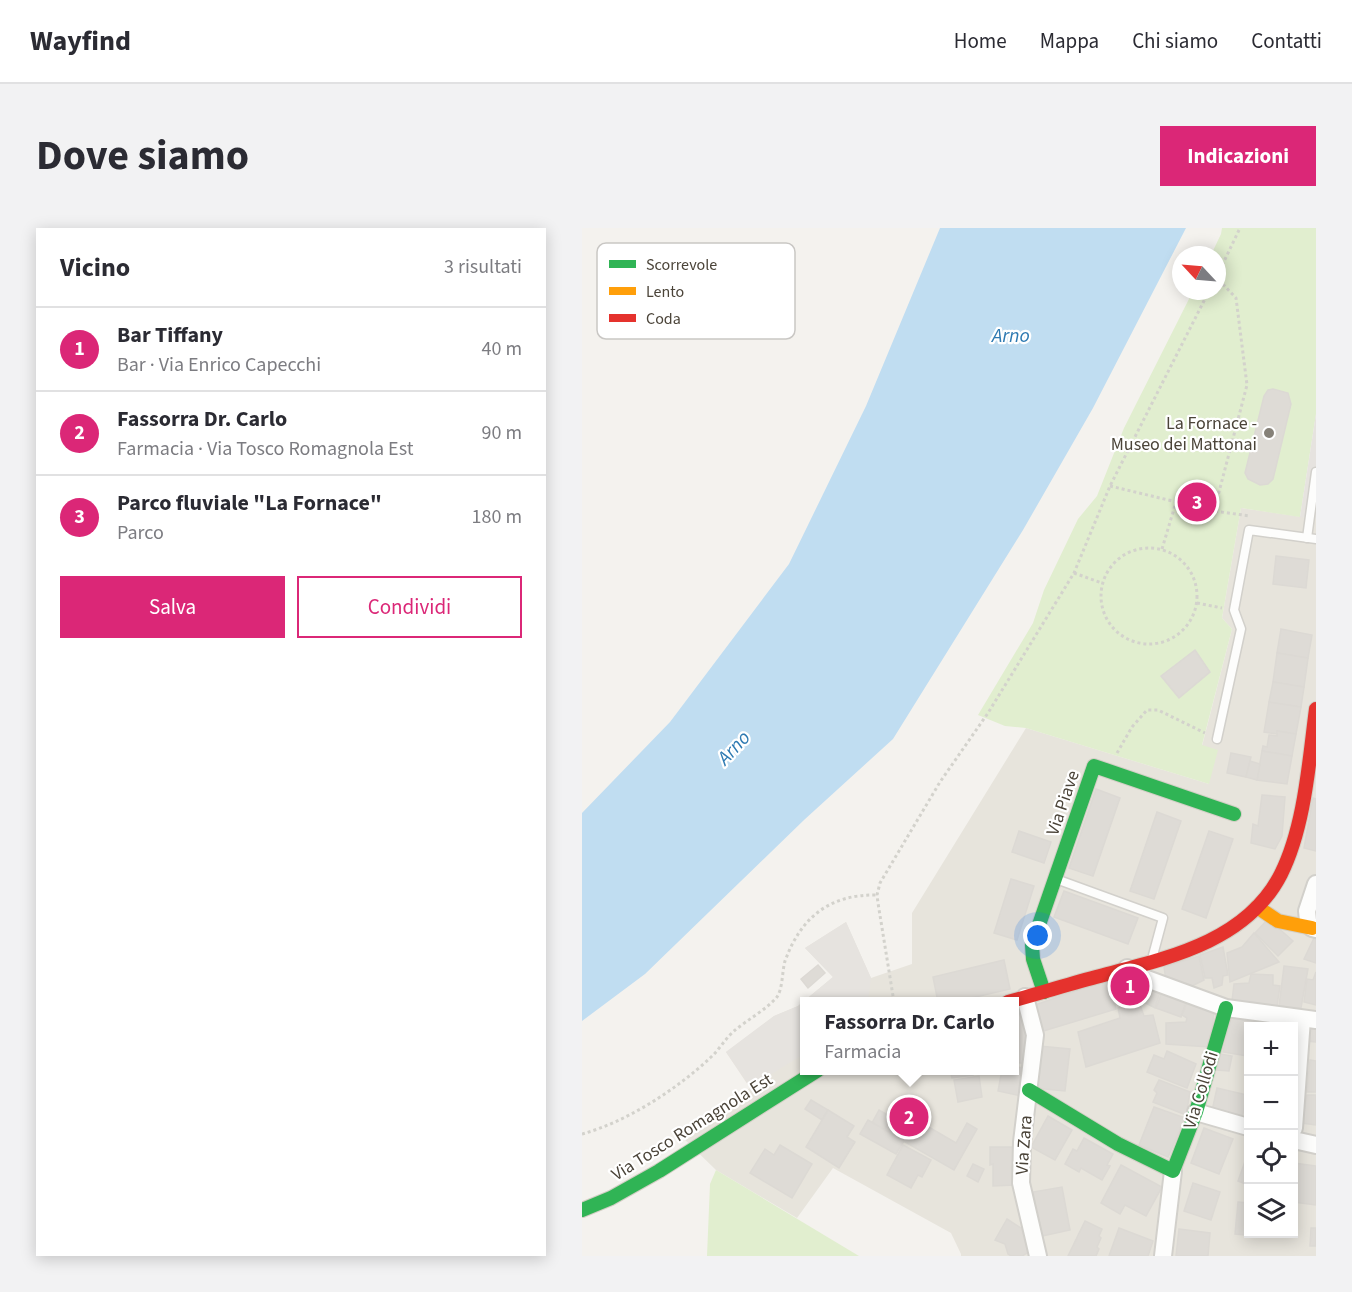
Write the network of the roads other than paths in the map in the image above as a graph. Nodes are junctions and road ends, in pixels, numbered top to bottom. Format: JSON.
{"nodes":[{"id":1,"x":1316,"y":472,"type":"edge"},
{"id":2,"x":1311,"y":539,"type":"edge"},
{"id":3,"x":1316,"y":709,"type":"edge"},
{"id":4,"x":1217,"y":739,"type":"road end"},
{"id":5,"x":1234,"y":814,"type":"dead end"},
{"id":6,"x":1055,"y":879,"type":"junction"},
{"id":7,"x":1316,"y":884,"type":"edge"},
{"id":8,"x":1257,"y":907,"type":"junction"},
{"id":9,"x":1314,"y":929,"type":"edge"},
{"id":10,"x":1151,"y":962,"type":"junction"},
{"id":11,"x":1127,"y":968,"type":"junction"},
{"id":12,"x":1044,"y":992,"type":"junction"},
{"id":13,"x":1025,"y":997,"type":"junction"},
{"id":14,"x":1019,"y":999,"type":"edge"},
{"id":15,"x":1226,"y":1008,"type":"junction"},
{"id":16,"x":1309,"y":1019,"type":"edge"},
{"id":17,"x":812,"y":1075,"type":"edge"},
{"id":18,"x":1029,"y":1090,"type":"junction"},
{"id":19,"x":1298,"y":1094,"type":"edge"},
{"id":20,"x":1196,"y":1112,"type":"junction"},
{"id":21,"x":1244,"y":1126,"type":"edge"},
{"id":22,"x":1298,"y":1141,"type":"edge"},
{"id":23,"x":1316,"y":1145,"type":"edge"},
{"id":24,"x":1173,"y":1172,"type":"junction"},
{"id":25,"x":582,"y":1210,"type":"edge"},
{"id":26,"x":1038,"y":1256,"type":"edge"},
{"id":27,"x":1163,"y":1256,"type":"edge"}],
"edges":[{"from":1,"to":2,"type":"lane"},
{"from":2,"to":4,"type":"lane"},
{"from":3,"to":8,"type":"street"},
{"from":5,"to":6,"type":"street","name":"Via Piave"},
{"from":6,"to":10,"type":"lane"},
{"from":6,"to":12,"type":"street","name":"Via Piave"},
{"from":7,"to":9,"type":"street"},
{"from":8,"to":9,"type":"street"},
{"from":8,"to":10,"type":"street"},
{"from":10,"to":11,"type":"street"},
{"from":11,"to":12,"type":"street"},
{"from":11,"to":15,"type":"street"},
{"from":12,"to":13,"type":"street"},
{"from":13,"to":14,"type":"street"},
{"from":13,"to":18,"type":"street","name":"Via Zara"},
{"from":15,"to":16,"type":"street"},
{"from":15,"to":20,"type":"street","name":"Via Collodi"},
{"from":16,"to":19,"type":"street"},
{"from":17,"to":25,"type":"street","name":"Via Tosco Romagnola Est"},
{"from":18,"to":24,"type":"street"},
{"from":18,"to":26,"type":"street","name":"Via Zara"},
{"from":20,"to":21,"type":"street"},
{"from":20,"to":24,"type":"street","name":"Via Collodi"},
{"from":22,"to":23,"type":"street"},
{"from":24,"to":27,"type":"street","name":"Via Collodi"}]}
